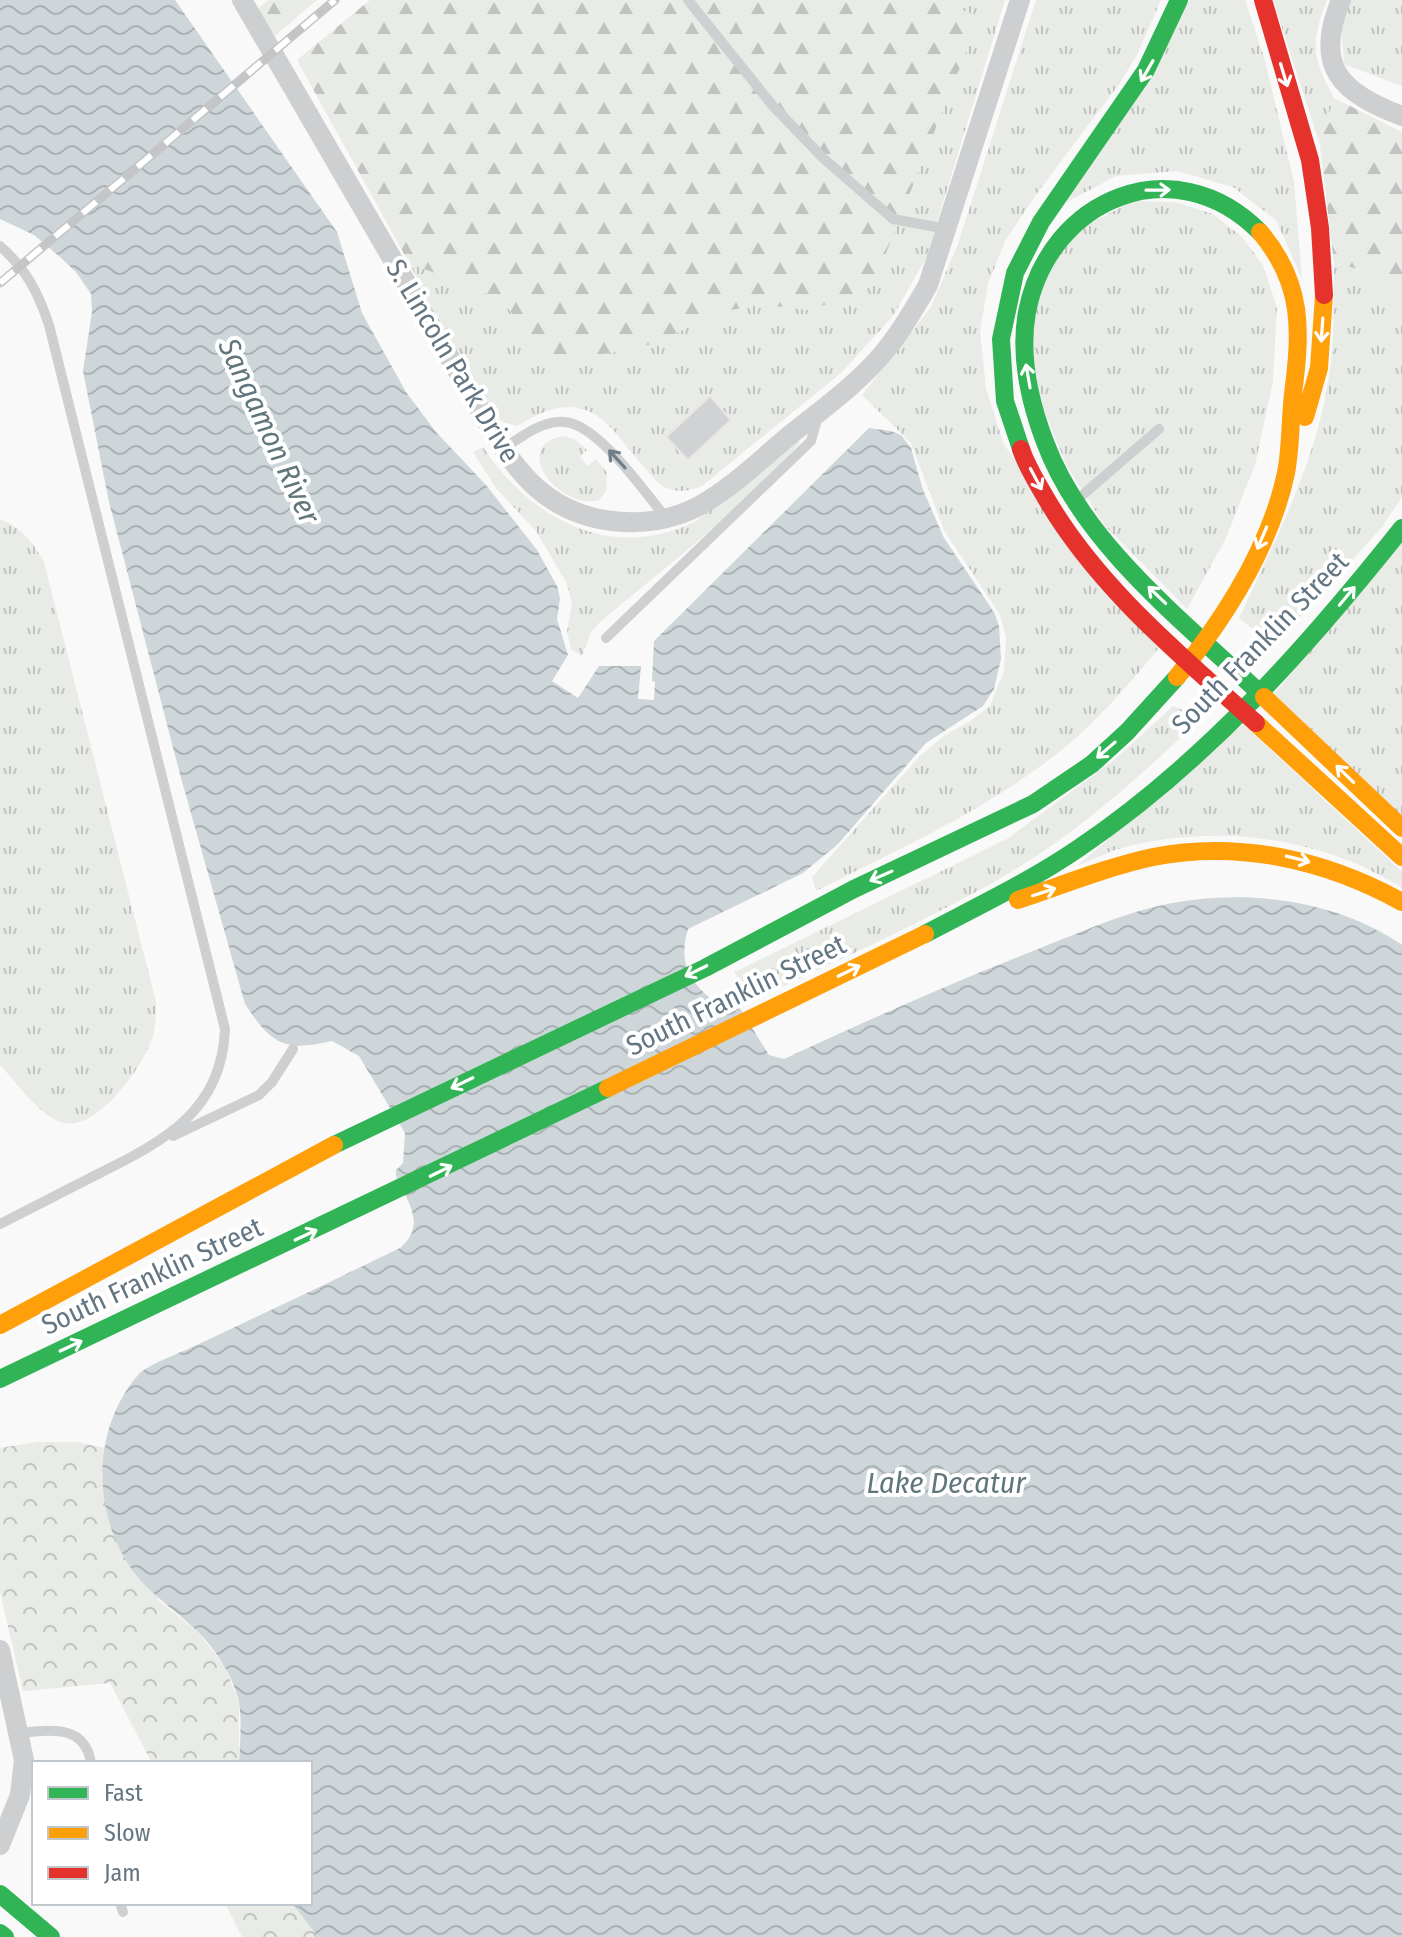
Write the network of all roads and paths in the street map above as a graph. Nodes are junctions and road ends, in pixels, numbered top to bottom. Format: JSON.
{"nodes":[{"id":1,"x":688,"y":0,"type":"edge"},
{"id":2,"x":1020,"y":0,"type":"edge"},
{"id":3,"x":1179,"y":0,"type":"edge"},
{"id":4,"x":1263,"y":0,"type":"edge"},
{"id":5,"x":249,"y":3,"type":"edge"},
{"id":6,"x":1338,"y":5,"type":"edge"},
{"id":7,"x":1402,"y":116,"type":"edge"},
{"id":8,"x":947,"y":229,"type":"junction"},
{"id":9,"x":0,"y":246,"type":"edge"},
{"id":10,"x":818,"y":412,"type":"junction"},
{"id":11,"x":1159,"y":429,"type":"dead end"},
{"id":12,"x":503,"y":449,"type":"junction"},
{"id":13,"x":1285,"y":477,"type":"junction"},
{"id":14,"x":1075,"y":502,"type":"junction"},
{"id":15,"x":667,"y":519,"type":"junction"},
{"id":16,"x":1402,"y":528,"type":"edge"},
{"id":17,"x":606,"y":638,"type":"dead end"},
{"id":18,"x":1402,"y":828,"type":"edge"},
{"id":19,"x":1402,"y":857,"type":"edge"},
{"id":20,"x":1402,"y":902,"type":"edge"},
{"id":21,"x":943,"y":925,"type":"junction"},
{"id":22,"x":293,"y":1049,"type":"dead end"},
{"id":23,"x":160,"y":1142,"type":"junction"},
{"id":24,"x":203,"y":1215,"type":"junction"},
{"id":25,"x":0,"y":1224,"type":"edge"},
{"id":26,"x":24,"y":1292,"type":"dead end"},
{"id":27,"x":0,"y":1325,"type":"edge"},
{"id":28,"x":0,"y":1379,"type":"edge"},
{"id":29,"x":0,"y":1650,"type":"edge"},
{"id":30,"x":20,"y":1733,"type":"junction"},
{"id":31,"x":91,"y":1761,"type":"edge"},
{"id":32,"x":0,"y":1845,"type":"edge"},
{"id":33,"x":0,"y":1894,"type":"edge"},
{"id":34,"x":0,"y":1933,"type":"edge"},
{"id":35,"x":5,"y":1937,"type":"edge"},
{"id":36,"x":51,"y":1937,"type":"edge"}],
"edges":[{"from":1,"to":8,"type":"lane"},
{"from":2,"to":8,"type":"street","name":"S. Lincoln Park Drive"},
{"from":3,"to":19,"type":"main road","one_way":true},
{"from":4,"to":13,"type":"main road","one_way":true},
{"from":5,"to":12,"type":"street","name":"S. Lincoln Park Drive"},
{"from":6,"to":7,"type":"street"},
{"from":8,"to":10,"type":"street","name":"S. Lincoln Park Drive"},
{"from":9,"to":23,"type":"lane"},
{"from":10,"to":15,"type":"street","name":"S. Lincoln Park Drive"},
{"from":10,"to":17,"type":"lane"},
{"from":11,"to":14,"type":"lane"},
{"from":12,"to":15,"type":"street","name":"S. Lincoln Park Drive"},
{"from":15,"to":12,"type":"lane","one_way":true},
{"from":14,"to":13,"type":"main road","one_way":true},
{"from":13,"to":24,"type":"main road","one_way":true},
{"from":18,"to":14,"type":"main road","one_way":true},
{"from":21,"to":16,"type":"main road","name":"South Franklin Street","one_way":true},
{"from":21,"to":20,"type":"main road","one_way":true},
{"from":28,"to":21,"type":"main road","name":"South Franklin Street","one_way":true},
{"from":22,"to":23,"type":"lane"},
{"from":23,"to":25,"type":"lane"},
{"from":24,"to":26,"type":"main road"},
{"from":24,"to":27,"type":"main road"},
{"from":29,"to":30,"type":"street"},
{"from":30,"to":31,"type":"lane"},
{"from":30,"to":32,"type":"street"},
{"from":33,"to":36,"type":"main road"},
{"from":34,"to":35,"type":"main road"}]}
